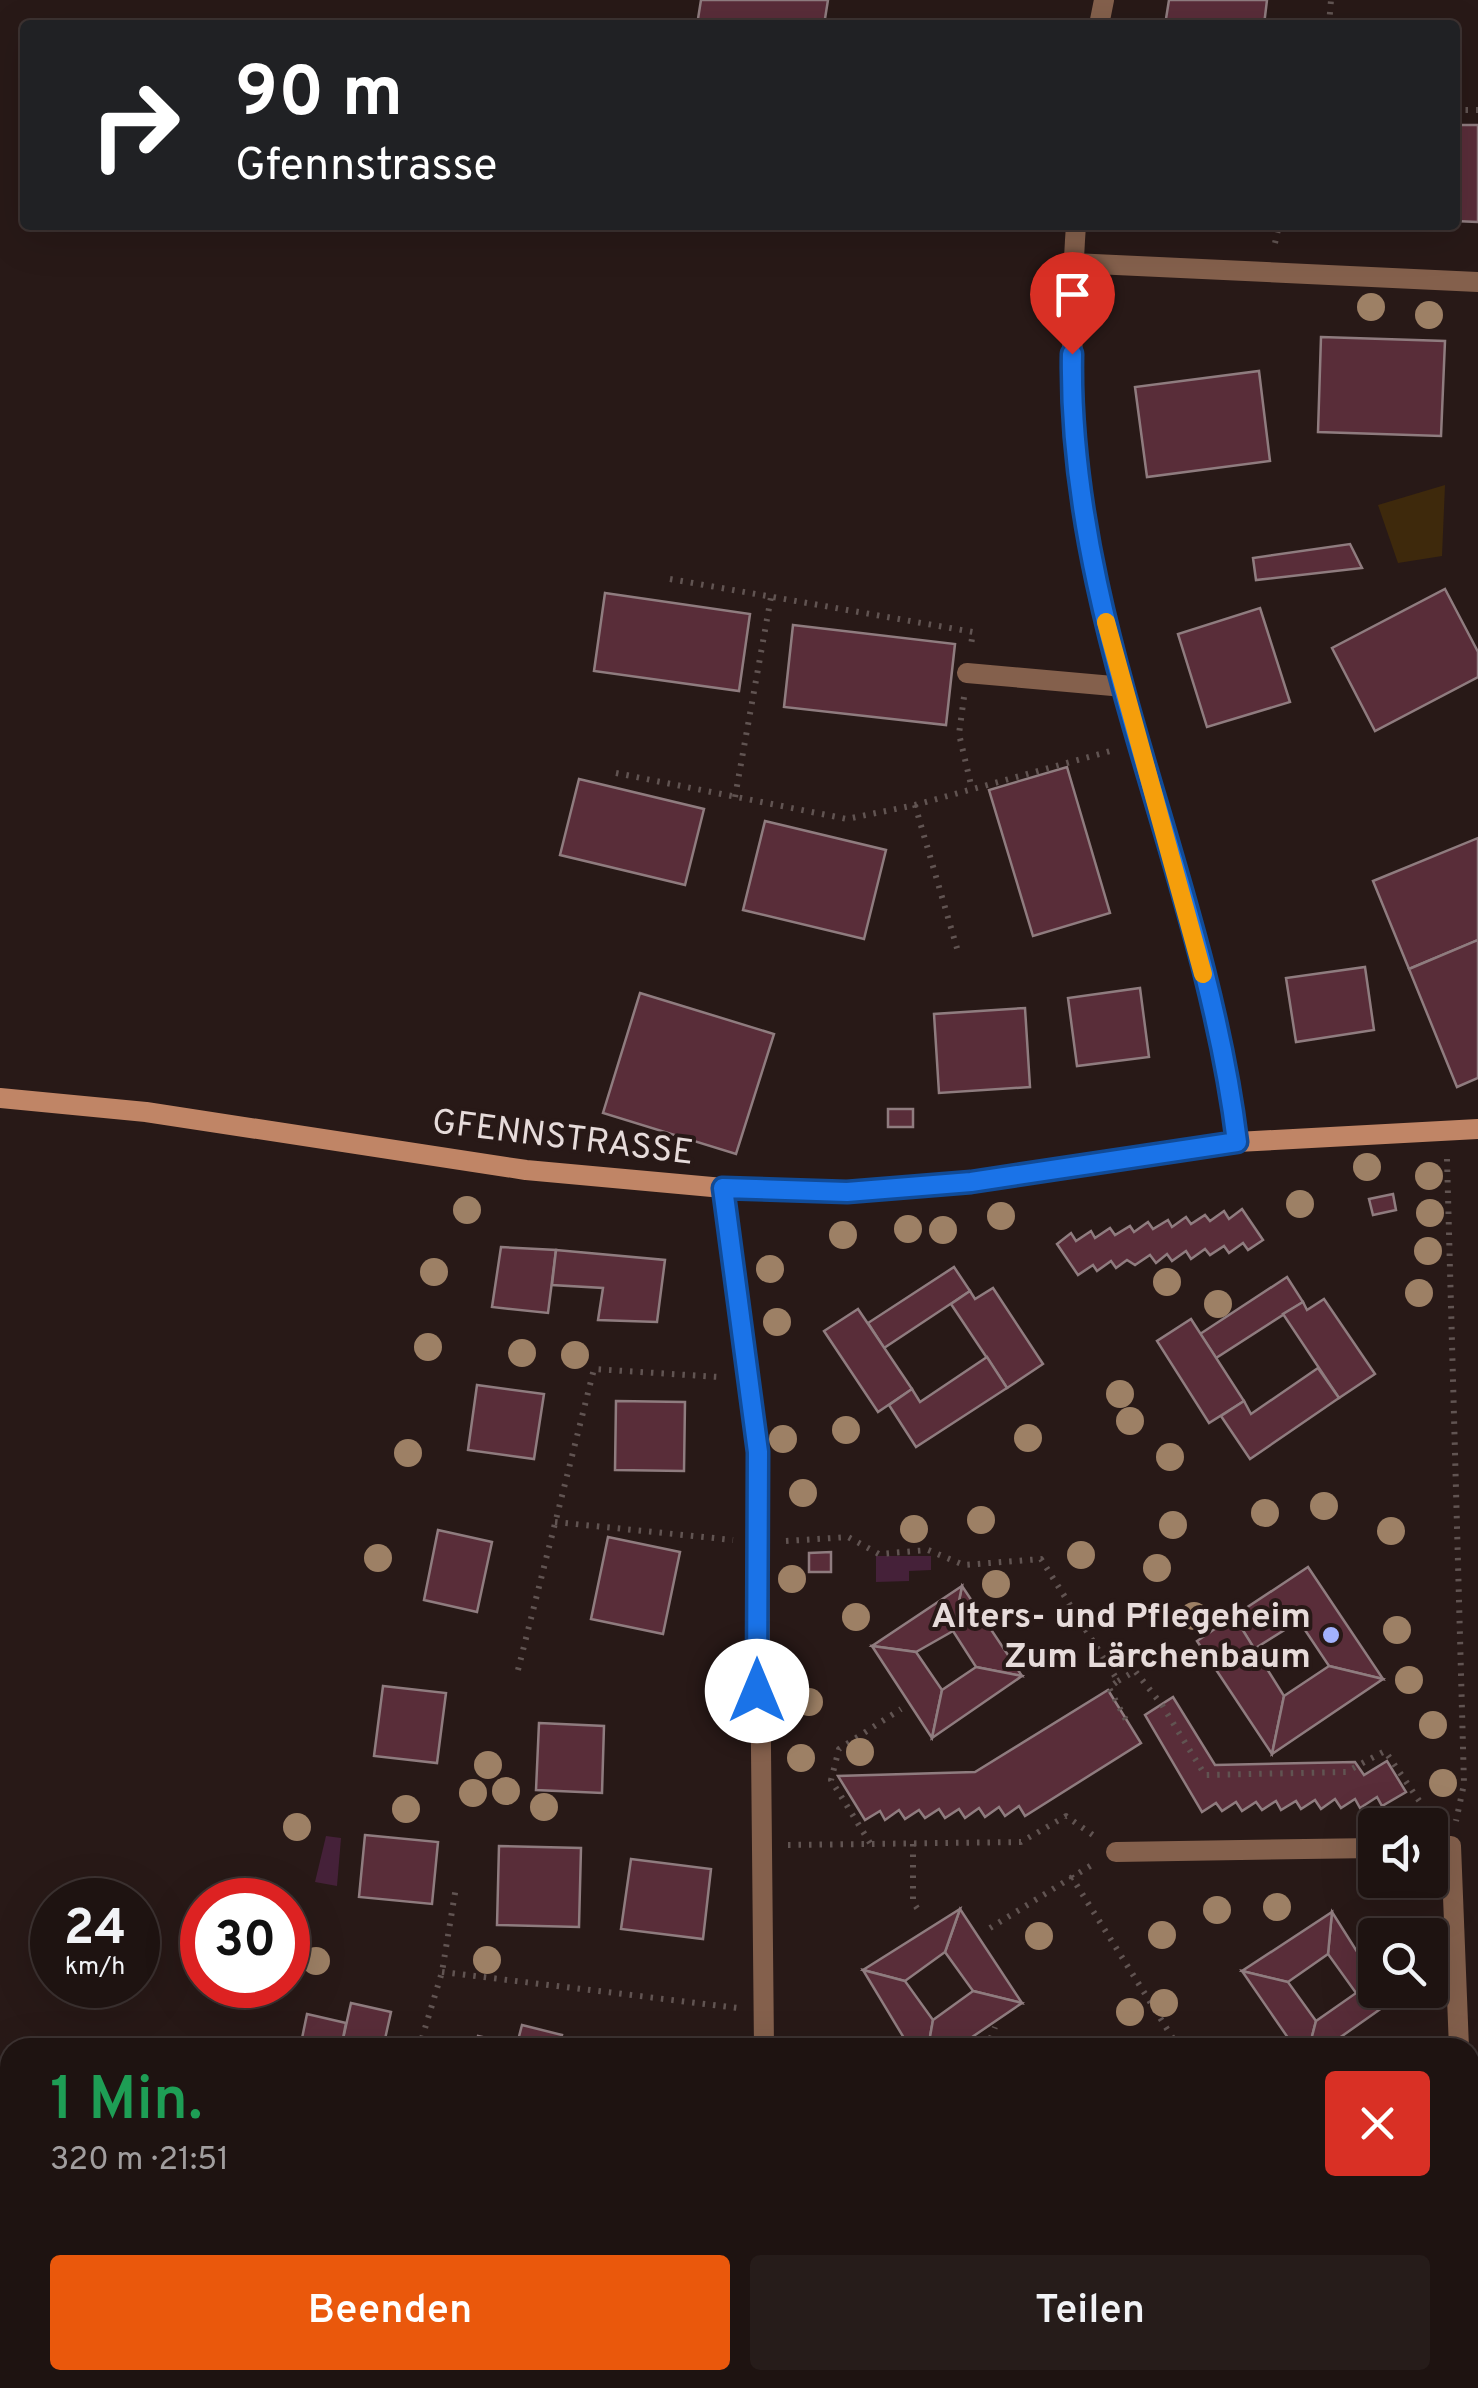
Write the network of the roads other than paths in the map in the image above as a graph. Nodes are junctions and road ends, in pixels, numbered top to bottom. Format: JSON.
{"nodes":[{"id":1,"x":1076,"y":230,"type":"edge"},
{"id":2,"x":1073,"y":263,"type":"junction"},
{"id":3,"x":1478,"y":282,"type":"edge"},
{"id":4,"x":967,"y":673,"type":"road end"},
{"id":5,"x":1124,"y":687,"type":"junction"},
{"id":6,"x":0,"y":1098,"type":"edge"},
{"id":7,"x":1478,"y":1129,"type":"edge"},
{"id":8,"x":1237,"y":1142,"type":"junction"},
{"id":9,"x":723,"y":1188,"type":"junction"},
{"id":10,"x":1358,"y":1848,"type":"edge"},
{"id":11,"x":1116,"y":1852,"type":"road end"},
{"id":12,"x":1446,"y":1898,"type":"edge"},
{"id":13,"x":764,"y":2038,"type":"edge"},
{"id":14,"x":1458,"y":2038,"type":"edge"}],
"edges":[{"from":1,"to":2,"type":"street"},
{"from":2,"to":3,"type":"street"},
{"from":2,"to":5,"type":"street"},
{"from":4,"to":5,"type":"street"},
{"from":5,"to":8,"type":"street"},
{"from":6,"to":9,"type":"street","name":"GFENNSTRASSE"},
{"from":7,"to":8,"type":"street","name":"GFENNSTRASSE"},
{"from":8,"to":9,"type":"street","name":"GFENNSTRASSE"},
{"from":9,"to":13,"type":"street"},
{"from":10,"to":11,"type":"street"},
{"from":12,"to":14,"type":"street"}]}
